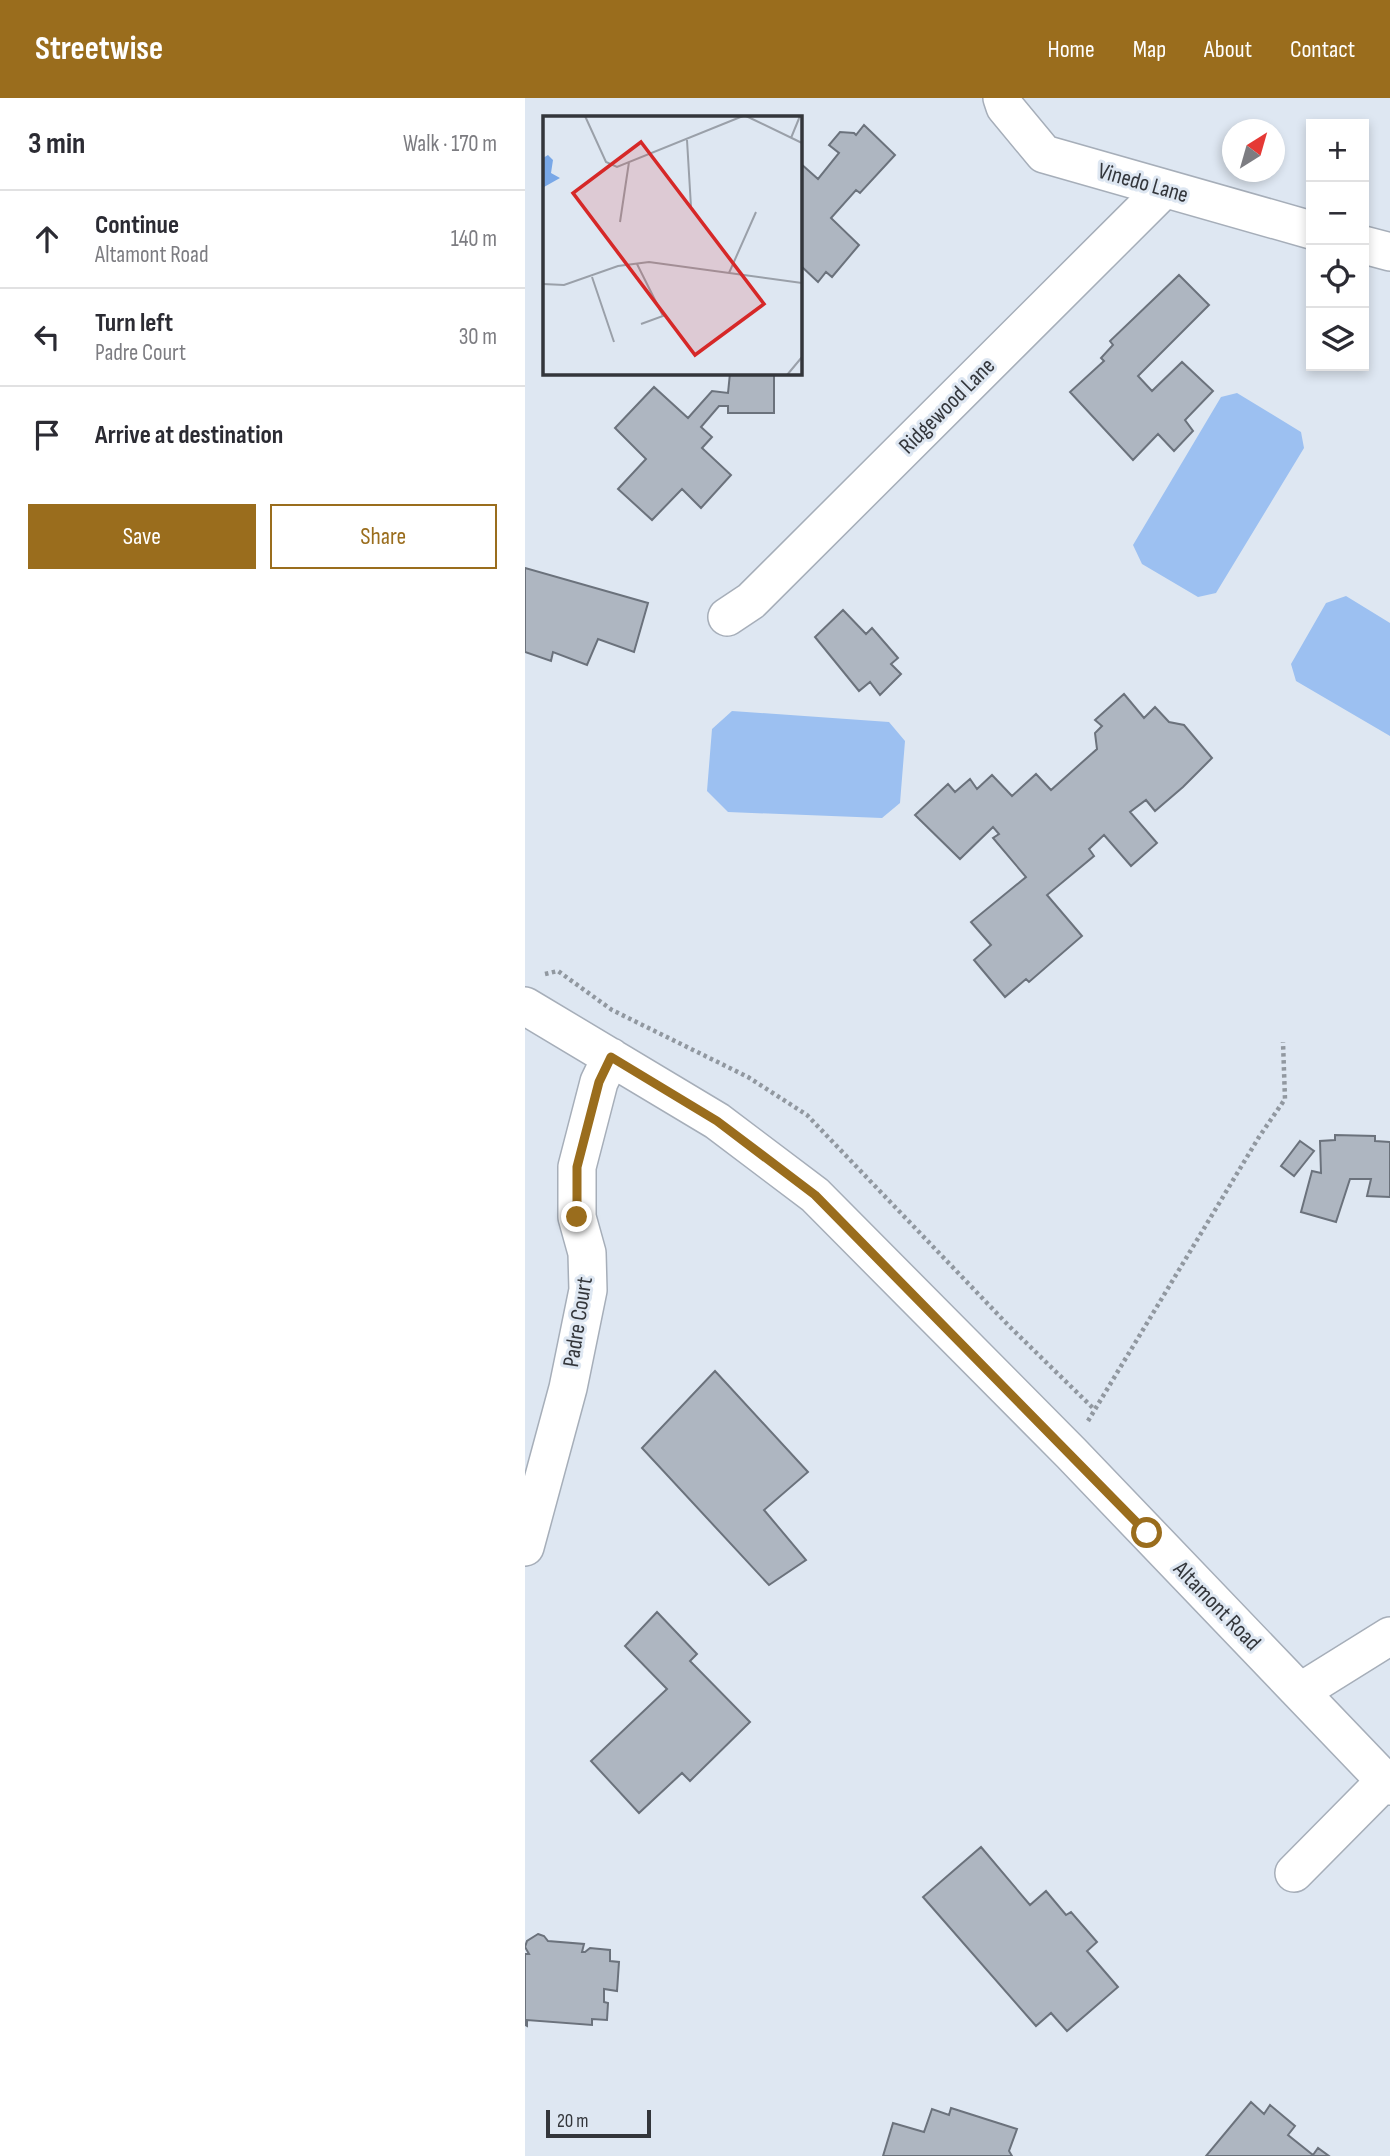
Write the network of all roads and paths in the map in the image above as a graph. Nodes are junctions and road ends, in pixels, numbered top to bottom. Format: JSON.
{"nodes":[{"id":1,"x":1002,"y":98,"type":"edge"},
{"id":2,"x":1164,"y":189,"type":"junction"},
{"id":3,"x":1306,"y":229,"type":"edge"},
{"id":4,"x":1369,"y":246,"type":"edge"},
{"id":5,"x":1390,"y":252,"type":"edge"},
{"id":6,"x":727,"y":617,"type":"dead end"},
{"id":7,"x":525,"y":1006,"type":"edge"},
{"id":8,"x":1283,"y":1042,"type":"dead end"},
{"id":9,"x":611,"y":1057,"type":"junction"},
{"id":10,"x":1094,"y":1409,"type":"dead end"},
{"id":11,"x":525,"y":1547,"type":"edge"},
{"id":12,"x":1390,"y":1636,"type":"edge"},
{"id":13,"x":1300,"y":1692,"type":"junction"},
{"id":14,"x":1388,"y":1784,"type":"edge"},
{"id":15,"x":1294,"y":1873,"type":"dead end"}],
"edges":[{"from":1,"to":2,"type":"street","name":"Vinedo Lane"},
{"from":2,"to":3,"type":"street","name":"Vinedo Lane"},
{"from":2,"to":6,"type":"street","name":"Ridgewood Lane"},
{"from":4,"to":5,"type":"street"},
{"from":7,"to":9,"type":"street","name":"Altamont Road"},
{"from":8,"to":10,"type":"path"},
{"from":9,"to":11,"type":"street","name":"Padre Court"},
{"from":9,"to":13,"type":"street","name":"Altamont Road"},
{"from":12,"to":13,"type":"street"},
{"from":13,"to":14,"type":"street","name":"Altamont Road"},
{"from":14,"to":15,"type":"street"}]}
